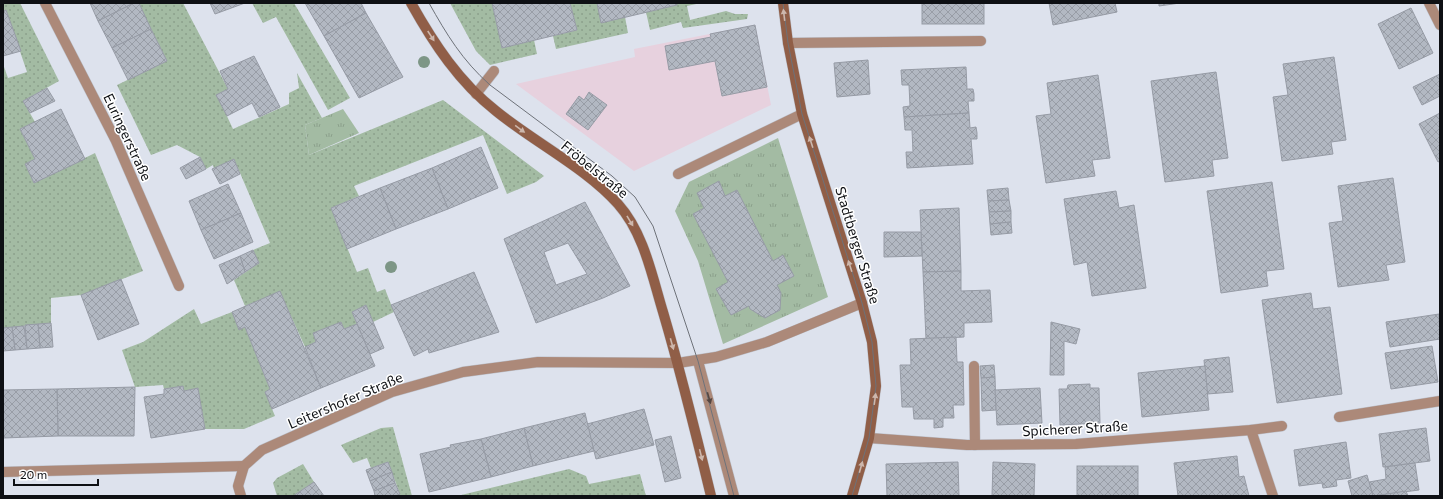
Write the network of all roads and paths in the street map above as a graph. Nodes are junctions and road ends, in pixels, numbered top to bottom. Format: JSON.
{"nodes":[{"id":1,"x":45,"y":3,"type":"edge"},
{"id":2,"x":410,"y":3,"type":"edge"},
{"id":3,"x":783,"y":3,"type":"edge"},
{"id":4,"x":1429,"y":3,"type":"edge"},
{"id":5,"x":1440,"y":26,"type":"edge"},
{"id":6,"x":982,"y":41,"type":"dead end"},
{"id":7,"x":788,"y":43,"type":"junction"},
{"id":8,"x":494,"y":71,"type":"dead end"},
{"id":9,"x":476,"y":94,"type":"junction"},
{"id":10,"x":802,"y":114,"type":"junction"},
{"id":11,"x":678,"y":174,"type":"dead end"},
{"id":12,"x":179,"y":286,"type":"dead end"},
{"id":13,"x":862,"y":303,"type":"junction"},
{"id":14,"x":698,"y":361,"type":"junction"},
{"id":15,"x":678,"y":363,"type":"junction"},
{"id":16,"x":974,"y":366,"type":"dead end"},
{"id":17,"x":1440,"y":401,"type":"edge"},
{"id":18,"x":1339,"y":417,"type":"dead end"},
{"id":19,"x":1282,"y":426,"type":"dead end"},
{"id":20,"x":1251,"y":430,"type":"junction"},
{"id":21,"x":869,"y":438,"type":"junction"},
{"id":22,"x":975,"y":445,"type":"junction"},
{"id":23,"x":244,"y":466,"type":"junction"},
{"id":24,"x":3,"y":472,"type":"edge"},
{"id":25,"x":241,"y":496,"type":"edge"},
{"id":26,"x":711,"y":496,"type":"edge"},
{"id":27,"x":734,"y":496,"type":"edge"},
{"id":28,"x":852,"y":496,"type":"edge"},
{"id":29,"x":1273,"y":496,"type":"edge"}],
"edges":[{"from":1,"to":12,"type":"street","name":"Euringerstraße"},
{"from":2,"to":9,"type":"street","name":"Fröbelstraße","one_way":true},
{"from":7,"to":3,"type":"street","name":"Stadtberger Straße","one_way":true},
{"from":4,"to":5,"type":"street"},
{"from":6,"to":7,"type":"street"},
{"from":7,"to":10,"type":"street","name":"Stadtberger Straße"},
{"from":8,"to":9,"type":"street"},
{"from":9,"to":15,"type":"street","name":"Fröbelstraße","one_way":true},
{"from":10,"to":11,"type":"street"},
{"from":13,"to":10,"type":"street","name":"Stadtberger Straße","one_way":true},
{"from":13,"to":14,"type":"street","name":"Leitershofer Straße"},
{"from":21,"to":13,"type":"street","name":"Stadtberger Straße","one_way":true},
{"from":14,"to":15,"type":"street","name":"Leitershofer Straße"},
{"from":14,"to":27,"type":"street","one_way":true},
{"from":15,"to":23,"type":"street","name":"Leitershofer Straße"},
{"from":15,"to":26,"type":"street","name":"Fröbelstraße","one_way":true},
{"from":16,"to":22,"type":"street"},
{"from":17,"to":18,"type":"street"},
{"from":19,"to":20,"type":"street","name":"Spicherer Straße"},
{"from":20,"to":22,"type":"street","name":"Spicherer Straße"},
{"from":20,"to":29,"type":"street"},
{"from":21,"to":22,"type":"street","name":"Spicherer Straße"},
{"from":28,"to":21,"type":"street","name":"Stadtberger Straße","one_way":true},
{"from":23,"to":24,"type":"street"},
{"from":23,"to":25,"type":"street"}]}
